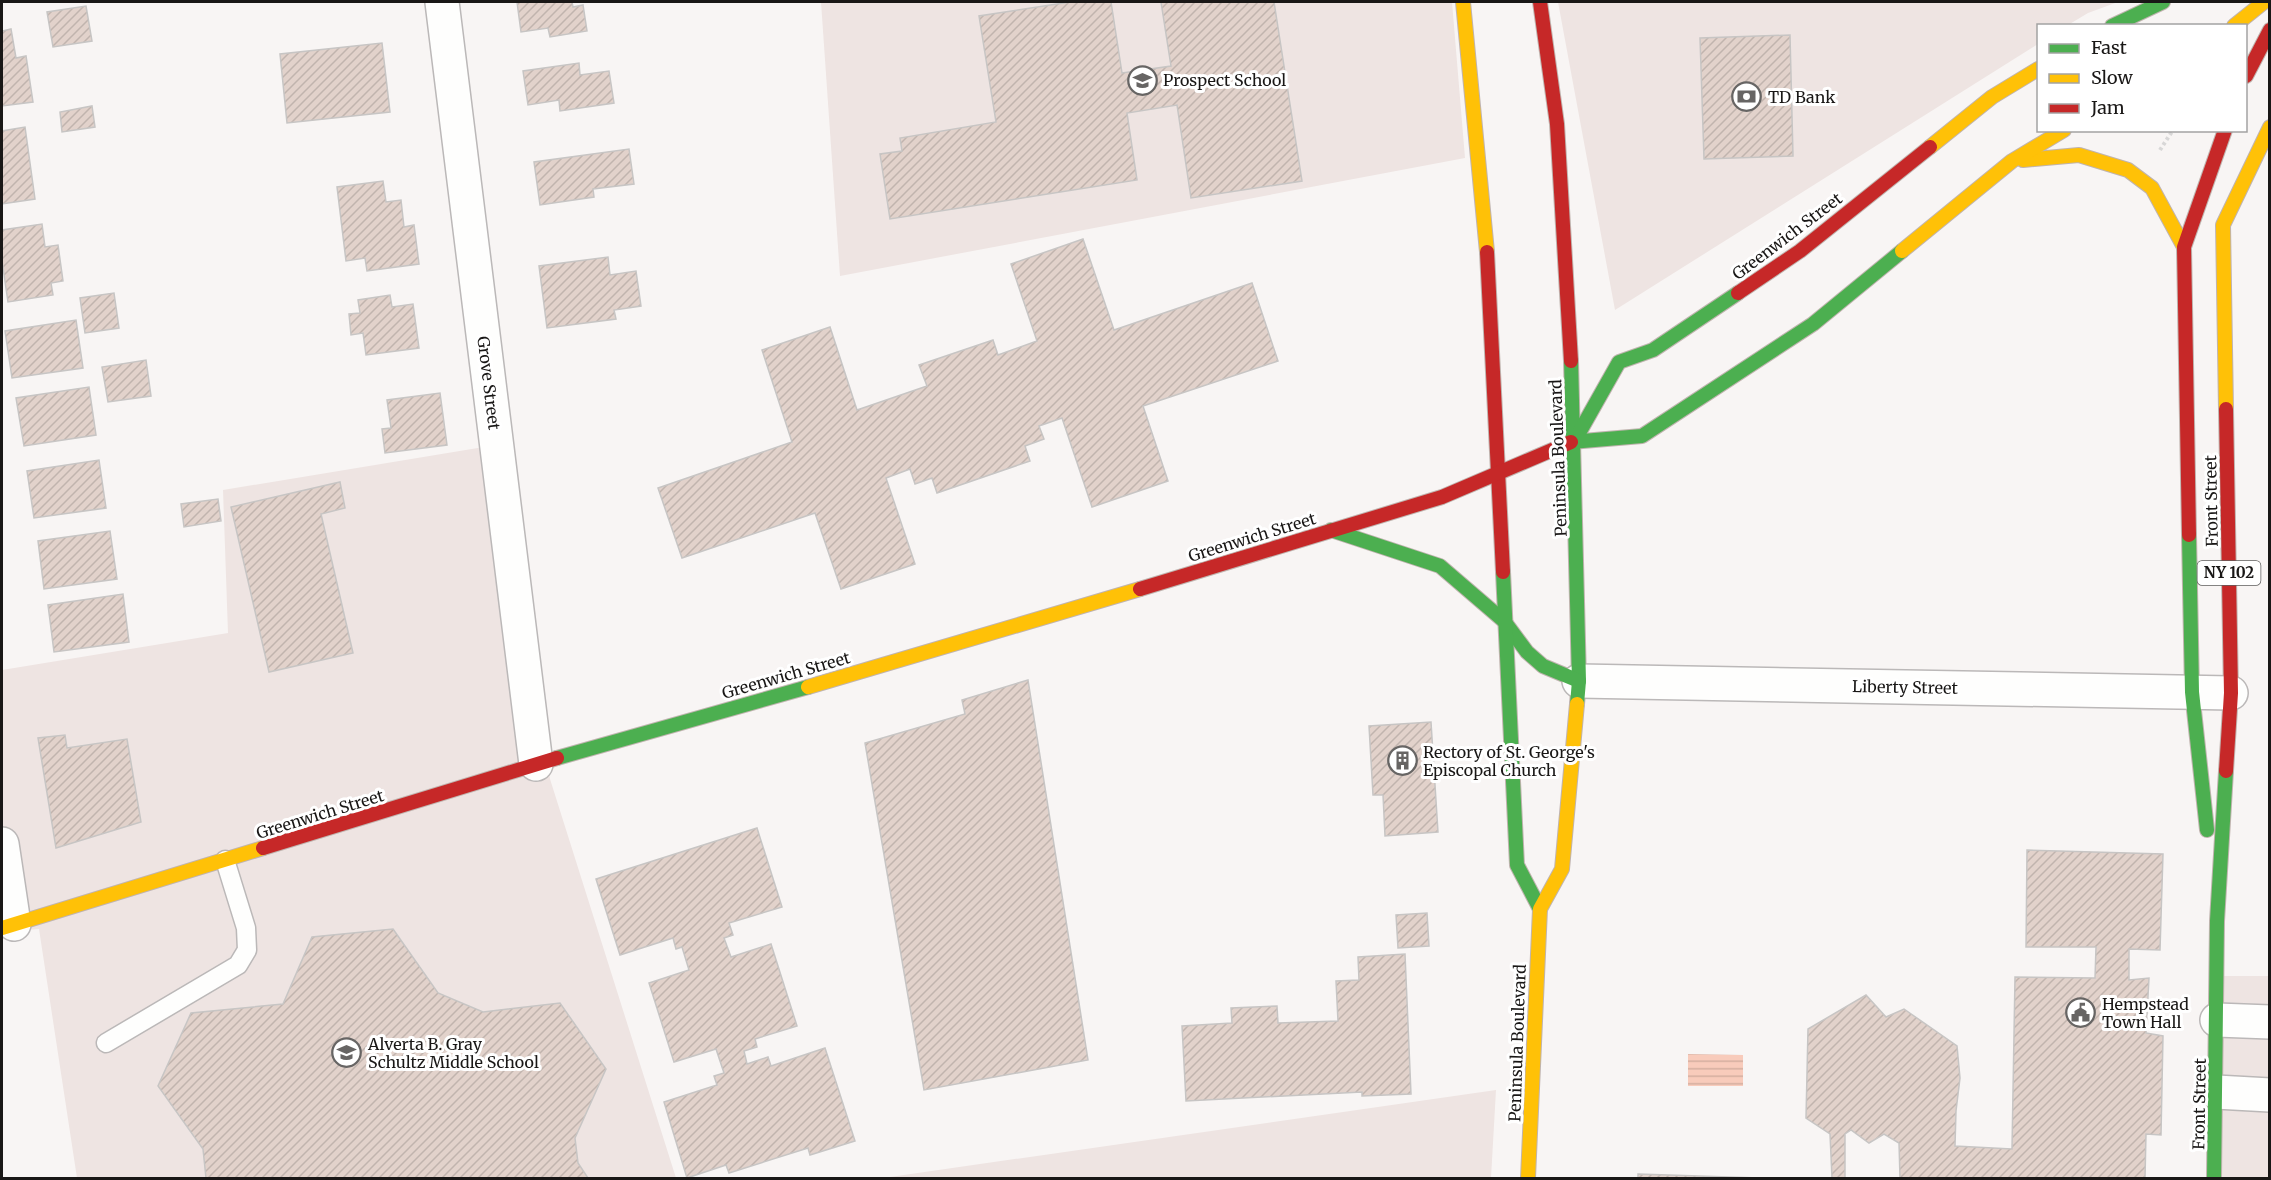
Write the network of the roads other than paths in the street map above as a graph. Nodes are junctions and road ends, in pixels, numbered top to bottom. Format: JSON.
{"nodes":[{"id":1,"x":442,"y":2,"type":"edge"},
{"id":2,"x":1462,"y":2,"type":"edge"},
{"id":3,"x":1540,"y":2,"type":"edge"},
{"id":4,"x":2163,"y":2,"type":"edge"},
{"id":5,"x":2264,"y":2,"type":"edge"},
{"id":6,"x":2116,"y":24,"type":"edge"},
{"id":7,"x":2236,"y":24,"type":"edge"},
{"id":8,"x":2270,"y":30,"type":"edge"},
{"id":9,"x":2037,"y":70,"type":"edge"},
{"id":10,"x":2247,"y":74,"type":"edge"},
{"id":11,"x":2270,"y":127,"type":"edge"},
{"id":12,"x":2061,"y":132,"type":"edge"},
{"id":13,"x":2224,"y":132,"type":"edge"},
{"id":14,"x":2012,"y":161,"type":"junction"},
{"id":15,"x":2184,"y":247,"type":"junction"},
{"id":16,"x":1575,"y":440,"type":"junction"},
{"id":17,"x":1498,"y":473,"type":"junction"},
{"id":18,"x":1331,"y":530,"type":"junction"},
{"id":19,"x":1504,"y":621,"type":"junction"},
{"id":20,"x":1579,"y":681,"type":"junction"},
{"id":21,"x":2192,"y":692,"type":"junction"},
{"id":22,"x":2231,"y":693,"type":"junction"},
{"id":23,"x":536,"y":764,"type":"junction"},
{"id":24,"x":2,"y":844,"type":"edge"},
{"id":25,"x":225,"y":860,"type":"junction"},
{"id":26,"x":1540,"y":909,"type":"junction"},
{"id":27,"x":2217,"y":921,"type":"junction"},
{"id":28,"x":8,"y":926,"type":"edge"},
{"id":29,"x":2217,"y":1020,"type":"junction"},
{"id":30,"x":2270,"y":1022,"type":"edge"},
{"id":31,"x":106,"y":1043,"type":"dead end"},
{"id":32,"x":2216,"y":1092,"type":"junction"},
{"id":33,"x":2270,"y":1095,"type":"edge"},
{"id":34,"x":1528,"y":1179,"type":"edge"},
{"id":35,"x":2214,"y":1179,"type":"edge"}],
"edges":[{"from":1,"to":23,"type":"street","name":"Grove Street"},
{"from":2,"to":17,"type":"main road"},
{"from":3,"to":16,"type":"main road","name":"Peninsula Boulevard"},
{"from":4,"to":6,"type":"main road"},
{"from":5,"to":7,"type":"main road"},
{"from":8,"to":10,"type":"main road"},
{"from":9,"to":16,"type":"main road","name":"Greenwich Street"},
{"from":11,"to":22,"type":"main road","name":"Front Street","number":"NY 102"},
{"from":12,"to":14,"type":"main road","name":"Greenwich Street"},
{"from":13,"to":15,"type":"main road","name":"Front Street","number":"NY 102"},
{"from":14,"to":15,"type":"main road"},
{"from":14,"to":16,"type":"main road","name":"Greenwich Street"},
{"from":15,"to":21,"type":"main road","name":"Front Street","number":"NY 102"},
{"from":16,"to":17,"type":"main road","name":"Greenwich Street"},
{"from":16,"to":20,"type":"main road","name":"Peninsula Boulevard"},
{"from":17,"to":18,"type":"main road","name":"Greenwich Street"},
{"from":17,"to":19,"type":"main road"},
{"from":18,"to":19,"type":"main road"},
{"from":18,"to":23,"type":"main road","name":"Greenwich Street"},
{"from":19,"to":20,"type":"main road"},
{"from":19,"to":26,"type":"main road"},
{"from":20,"to":21,"type":"street","name":"Liberty Street"},
{"from":20,"to":26,"type":"main road","name":"Peninsula Boulevard"},
{"from":21,"to":22,"type":"street","name":"Liberty Street"},
{"from":21,"to":27,"type":"main road","name":"Front Street","number":"NY 102"},
{"from":22,"to":27,"type":"main road","name":"Front Street","number":"NY 102"},
{"from":23,"to":25,"type":"main road","name":"Greenwich Street"},
{"from":24,"to":28,"type":"street"},
{"from":25,"to":28,"type":"main road","name":"Greenwich Street"},
{"from":25,"to":31,"type":"lane"},
{"from":26,"to":34,"type":"main road","name":"Peninsula Boulevard"},
{"from":27,"to":29,"type":"main road","name":"Front Street","number":"NY 102"},
{"from":29,"to":30,"type":"street"},
{"from":29,"to":32,"type":"main road","name":"Front Street","number":"NY 102"},
{"from":32,"to":33,"type":"street"},
{"from":32,"to":35,"type":"main road","name":"Front Street","number":"NY 102"}]}
